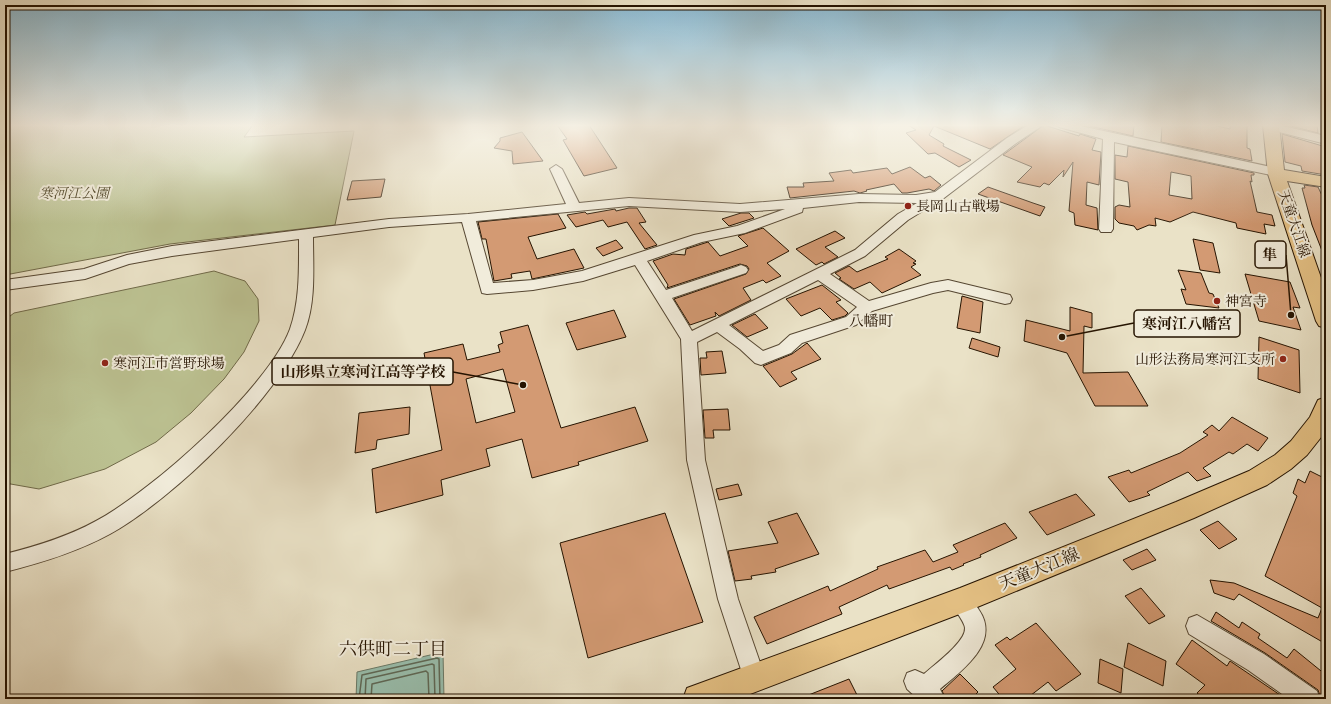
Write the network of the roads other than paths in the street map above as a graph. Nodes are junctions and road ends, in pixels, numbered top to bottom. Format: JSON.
{"nodes":[{"id":1,"x":989,"y":158,"type":"edge"},
{"id":2,"x":1108,"y":158,"type":"edge"},
{"id":3,"x":1206,"y":158,"type":"edge"},
{"id":4,"x":1273,"y":158,"type":"edge"},
{"id":5,"x":556,"y":168,"type":"dead end"},
{"id":6,"x":1276,"y":173,"type":"junction"},
{"id":7,"x":1326,"y":182,"type":"edge"},
{"id":8,"x":939,"y":195,"type":"junction"},
{"id":9,"x":890,"y":199,"type":"junction"},
{"id":10,"x":813,"y":204,"type":"junction"},
{"id":11,"x":574,"y":207,"type":"junction"},
{"id":12,"x":903,"y":217,"type":"junction"},
{"id":13,"x":468,"y":218,"type":"junction"},
{"id":14,"x":1106,"y":229,"type":"dead end"},
{"id":15,"x":306,"y":233,"type":"junction"},
{"id":16,"x":638,"y":259,"type":"junction"},
{"id":17,"x":741,"y":270,"type":"dead end"},
{"id":18,"x":819,"y":274,"type":"junction"},
{"id":19,"x":5,"y":285,"type":"edge"},
{"id":20,"x":663,"y":296,"type":"junction"},
{"id":21,"x":1005,"y":299,"type":"dead end"},
{"id":22,"x":867,"y":307,"type":"junction"},
{"id":23,"x":1326,"y":321,"type":"edge"},
{"id":24,"x":717,"y":324,"type":"junction"},
{"id":25,"x":689,"y":339,"type":"junction"},
{"id":26,"x":1326,"y":406,"type":"edge"},
{"id":27,"x":5,"y":564,"type":"edge"},
{"id":28,"x":960,"y":601,"type":"junction"},
{"id":29,"x":1197,"y":626,"type":"dead end"},
{"id":30,"x":740,"y":687,"type":"edge"},
{"id":31,"x":924,"y":690,"type":"edge"},
{"id":32,"x":698,"y":699,"type":"edge"},
{"id":33,"x":1309,"y":699,"type":"edge"}],
"edges":[{"from":1,"to":8,"type":"street"},
{"from":2,"to":14,"type":"street"},
{"from":3,"to":6,"type":"street"},
{"from":4,"to":6,"type":"main road","name":"天童大江線"},
{"from":5,"to":11,"type":"street"},
{"from":6,"to":7,"type":"main road"},
{"from":6,"to":23,"type":"main road","name":"天童大江線"},
{"from":8,"to":9,"type":"street"},
{"from":8,"to":12,"type":"street"},
{"from":9,"to":10,"type":"street"},
{"from":9,"to":12,"type":"street"},
{"from":10,"to":11,"type":"street"},
{"from":10,"to":16,"type":"street"},
{"from":11,"to":13,"type":"street"},
{"from":12,"to":18,"type":"street"},
{"from":13,"to":15,"type":"street"},
{"from":13,"to":16,"type":"street"},
{"from":15,"to":19,"type":"street"},
{"from":15,"to":27,"type":"street"},
{"from":16,"to":20,"type":"street"},
{"from":17,"to":20,"type":"street"},
{"from":18,"to":22,"type":"street"},
{"from":18,"to":24,"type":"street"},
{"from":20,"to":25,"type":"street"},
{"from":21,"to":22,"type":"street"},
{"from":22,"to":24,"type":"street"},
{"from":24,"to":25,"type":"street"},
{"from":25,"to":30,"type":"street"},
{"from":26,"to":28,"type":"main road","name":"天童大江線"},
{"from":28,"to":30,"type":"main road","name":"天童大江線"},
{"from":28,"to":31,"type":"street"},
{"from":29,"to":33,"type":"street"},
{"from":30,"to":32,"type":"main road","name":"天童大江線"}]}
